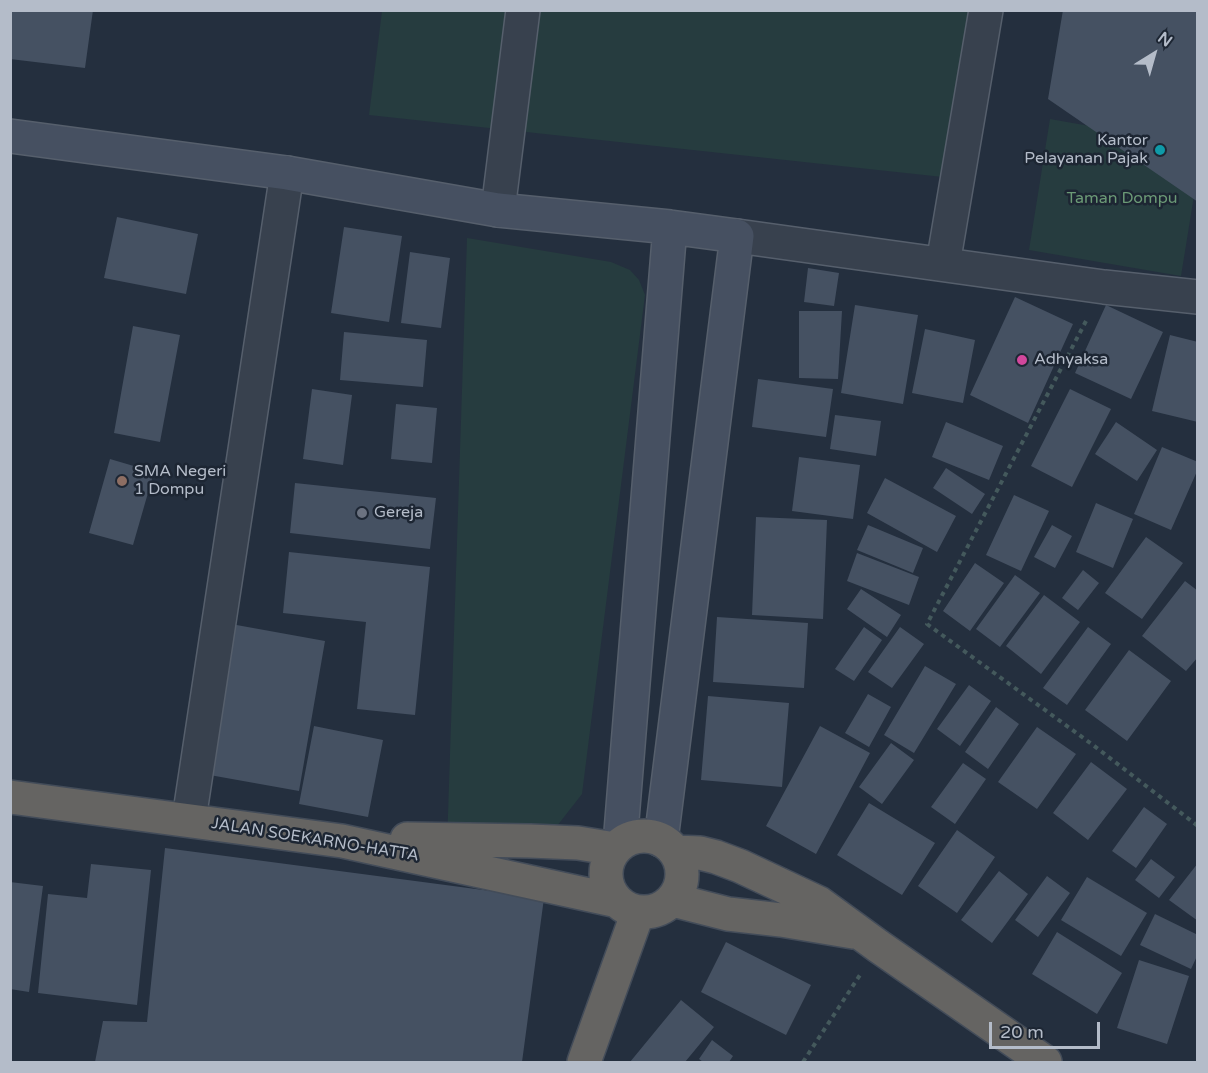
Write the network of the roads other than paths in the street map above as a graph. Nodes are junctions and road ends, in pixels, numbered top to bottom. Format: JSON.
{"nodes":[{"id":1,"x":522,"y":10,"type":"edge"},
{"id":2,"x":986,"y":10,"type":"edge"},
{"id":3,"x":10,"y":136,"type":"edge"},
{"id":4,"x":287,"y":173,"type":"junction"},
{"id":5,"x":498,"y":210,"type":"junction"},
{"id":6,"x":670,"y":227,"type":"junction"},
{"id":7,"x":737,"y":236,"type":"junction"},
{"id":8,"x":943,"y":264,"type":"junction"},
{"id":9,"x":1197,"y":297,"type":"edge"},
{"id":10,"x":10,"y":797,"type":"edge"},
{"id":11,"x":189,"y":819,"type":"junction"},
{"id":12,"x":342,"y":841,"type":"junction"},
{"id":13,"x":668,"y":846,"type":"junction"},
{"id":14,"x":618,"y":847,"type":"junction"},
{"id":15,"x":674,"y":900,"type":"junction"},
{"id":16,"x":627,"y":906,"type":"junction"},
{"id":17,"x":869,"y":940,"type":"junction"},
{"id":18,"x":584,"y":1062,"type":"edge"},
{"id":19,"x":1045,"y":1062,"type":"edge"}],
"edges":[{"from":1,"to":5,"type":"street"},
{"from":2,"to":8,"type":"street"},
{"from":3,"to":4,"type":"main road"},
{"from":4,"to":5,"type":"main road"},
{"from":4,"to":11,"type":"street"},
{"from":5,"to":6,"type":"main road"},
{"from":6,"to":7,"type":"main road"},
{"from":6,"to":14,"type":"main road"},
{"from":7,"to":8,"type":"street"},
{"from":7,"to":13,"type":"main road"},
{"from":8,"to":9,"type":"street"},
{"from":10,"to":11,"type":"highway","name":"JALAN SOEKARNO-HATTA"},
{"from":11,"to":12,"type":"highway","name":"JALAN SOEKARNO-HATTA"},
{"from":12,"to":14,"type":"highway"},
{"from":12,"to":16,"type":"highway","name":"JALAN SOEKARNO-HATTA"},
{"from":13,"to":14,"type":"highway"},
{"from":13,"to":15,"type":"highway"},
{"from":13,"to":17,"type":"highway"},
{"from":14,"to":16,"type":"highway"},
{"from":15,"to":16,"type":"highway"},
{"from":15,"to":17,"type":"highway"},
{"from":16,"to":18,"type":"highway"},
{"from":17,"to":19,"type":"highway"}]}
